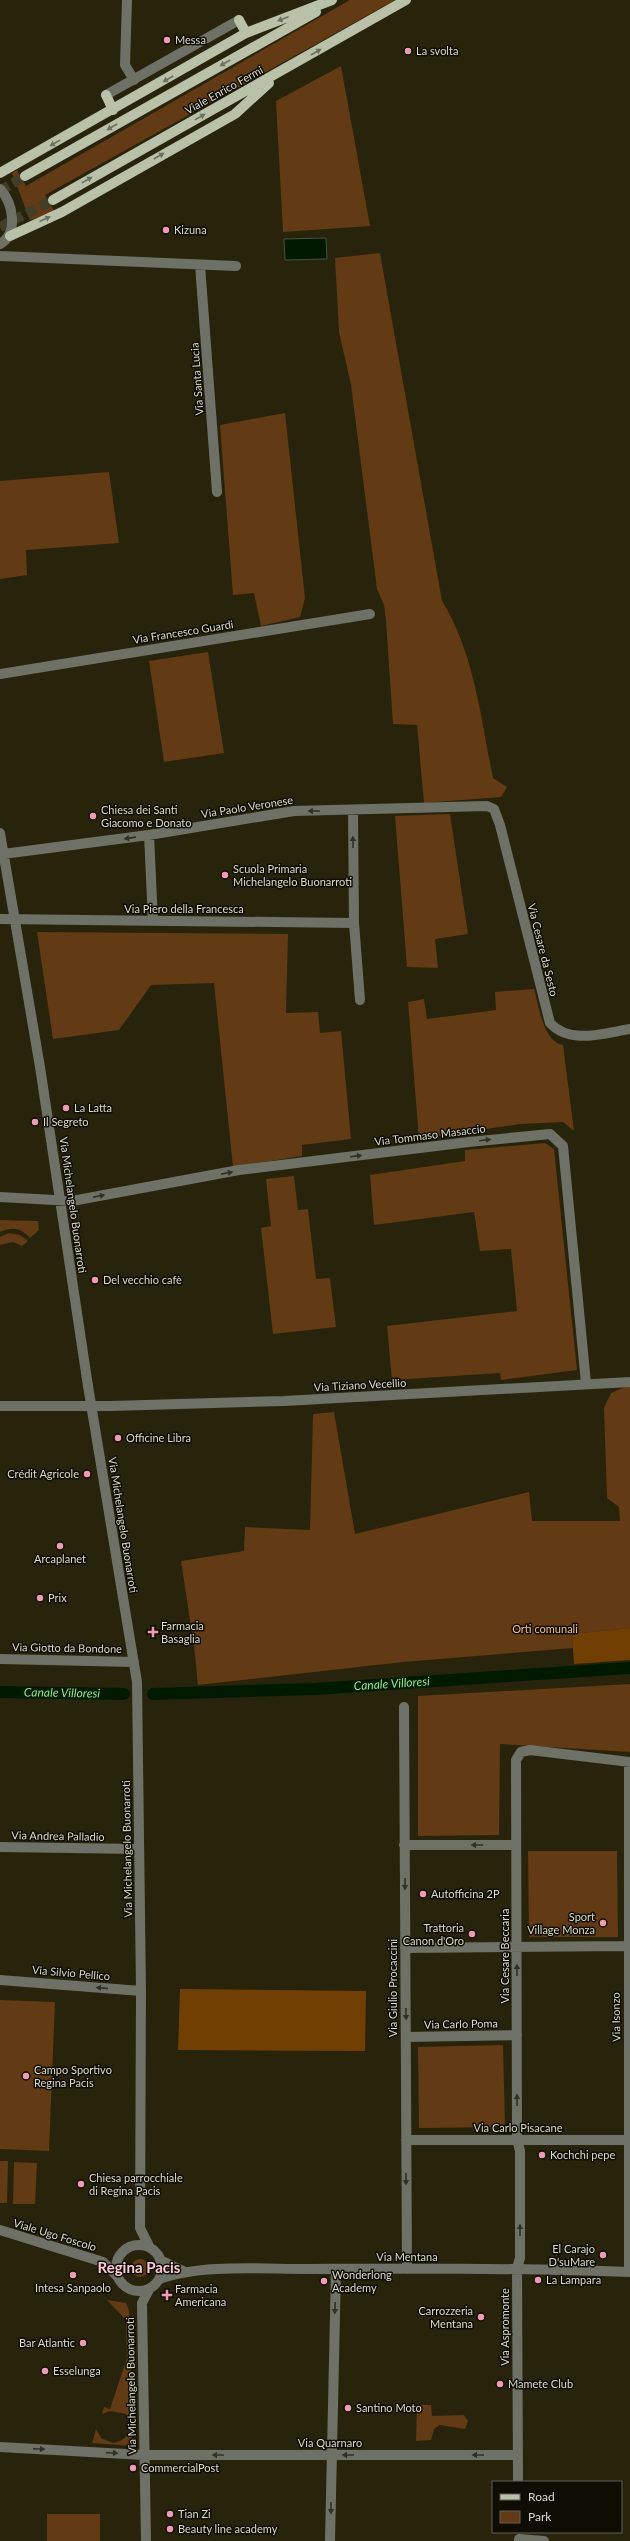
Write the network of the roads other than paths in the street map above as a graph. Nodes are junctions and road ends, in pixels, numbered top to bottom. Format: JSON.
{"nodes":[{"id":1,"x":127,"y":0,"type":"edge"},
{"id":2,"x":332,"y":0,"type":"edge"},
{"id":3,"x":337,"y":0,"type":"edge"},
{"id":4,"x":406,"y":0,"type":"edge"},
{"id":5,"x":238,"y":20,"type":"joint"},
{"id":6,"x":246,"y":33,"type":"junction"},
{"id":7,"x":282,"y":71,"type":"junction"},
{"id":8,"x":134,"y":80,"type":"junction"},
{"id":9,"x":106,"y":95,"type":"joint"},
{"id":10,"x":113,"y":110,"type":"junction"},
{"id":11,"x":0,"y":173,"type":"edge"},
{"id":12,"x":26,"y":176,"type":"tunnel mouth"},
{"id":13,"x":0,"y":189,"type":"edge"},
{"id":14,"x":53,"y":200,"type":"tunnel mouth"},
{"id":15,"x":6,"y":240,"type":"edge"},
{"id":16,"x":0,"y":256,"type":"edge"},
{"id":17,"x":27,"y":256,"type":"junction"},
{"id":18,"x":200,"y":265,"type":"junction"},
{"id":19,"x":236,"y":266,"type":"dead end"},
{"id":20,"x":217,"y":492,"type":"dead end"},
{"id":21,"x":370,"y":614,"type":"dead end"},
{"id":22,"x":0,"y":674,"type":"edge"},
{"id":23,"x":486,"y":806,"type":"joint"},
{"id":24,"x":353,"y":811,"type":"junction"},
{"id":25,"x":0,"y":833,"type":"edge"},
{"id":26,"x":150,"y":835,"type":"junction"},
{"id":27,"x":3,"y":854,"type":"junction"},
{"id":28,"x":0,"y":919,"type":"edge"},
{"id":29,"x":14,"y":920,"type":"junction"},
{"id":30,"x":153,"y":921,"type":"junction"},
{"id":31,"x":354,"y":922,"type":"junction"},
{"id":32,"x":360,"y":1000,"type":"dead end"},
{"id":33,"x":630,"y":1029,"type":"edge"},
{"id":34,"x":0,"y":1197,"type":"edge"},
{"id":35,"x":60,"y":1200,"type":"junction"},
{"id":36,"x":630,"y":1382,"type":"edge"},
{"id":37,"x":586,"y":1383,"type":"junction"},
{"id":38,"x":0,"y":1406,"type":"edge"},
{"id":39,"x":92,"y":1407,"type":"junction"},
{"id":40,"x":0,"y":1659,"type":"edge"},
{"id":41,"x":134,"y":1662,"type":"junction"},
{"id":42,"x":404,"y":1707,"type":"dead end"},
{"id":43,"x":629,"y":1762,"type":"edge"},
{"id":44,"x":404,"y":1845,"type":"junction"},
{"id":45,"x":516,"y":1845,"type":"junction"},
{"id":46,"x":0,"y":1847,"type":"edge"},
{"id":47,"x":139,"y":1849,"type":"junction"},
{"id":48,"x":627,"y":1946,"type":"junction"},
{"id":49,"x":517,"y":1947,"type":"junction"},
{"id":50,"x":405,"y":1948,"type":"junction"},
{"id":51,"x":0,"y":1980,"type":"edge"},
{"id":52,"x":141,"y":1991,"type":"junction"},
{"id":53,"x":517,"y":2035,"type":"junction"},
{"id":54,"x":406,"y":2037,"type":"junction"},
{"id":55,"x":516,"y":2139,"type":"junction"},
{"id":56,"x":406,"y":2140,"type":"junction"},
{"id":57,"x":629,"y":2140,"type":"edge"},
{"id":58,"x":140,"y":2228,"type":"junction"},
{"id":59,"x":0,"y":2230,"type":"edge"},
{"id":60,"x":130,"y":2247,"type":"junction"},
{"id":61,"x":150,"y":2248,"type":"junction"},
{"id":62,"x":120,"y":2256,"type":"junction"},
{"id":63,"x":160,"y":2260,"type":"junction"},
{"id":64,"x":102,"y":2262,"type":"junction"},
{"id":65,"x":517,"y":2268,"type":"junction"},
{"id":66,"x":336,"y":2269,"type":"junction"},
{"id":67,"x":407,"y":2269,"type":"junction"},
{"id":68,"x":183,"y":2271,"type":"junction"},
{"id":69,"x":630,"y":2272,"type":"edge"},
{"id":70,"x":118,"y":2276,"type":"junction"},
{"id":71,"x":159,"y":2279,"type":"junction"},
{"id":72,"x":150,"y":2288,"type":"junction"},
{"id":73,"x":132,"y":2290,"type":"junction"},
{"id":74,"x":142,"y":2303,"type":"junction"},
{"id":75,"x":0,"y":2447,"type":"edge"},
{"id":76,"x":143,"y":2455,"type":"junction"},
{"id":77,"x":331,"y":2455,"type":"junction"},
{"id":78,"x":517,"y":2455,"type":"junction"},
{"id":79,"x":518,"y":2481,"type":"edge"},
{"id":80,"x":519,"y":2537,"type":"edge"},
{"id":81,"x":146,"y":2541,"type":"edge"},
{"id":82,"x":330,"y":2541,"type":"edge"},
{"id":83,"x":544,"y":2541,"type":"edge"}],
"edges":[{"from":1,"to":8,"type":"street"},
{"from":2,"to":6,"type":"main road","one_way":true},
{"from":3,"to":12,"type":"main road","name":"Viale Enrico Fermi","one_way":true},
{"from":7,"to":4,"type":"main road","name":"Viale Enrico Fermi","one_way":true},
{"from":5,"to":6,"type":"main road"},
{"from":5,"to":8,"type":"street"},
{"from":6,"to":10,"type":"main road","one_way":true},
{"from":14,"to":7,"type":"main road","name":"Viale Enrico Fermi","one_way":true},
{"from":15,"to":7,"type":"main road","one_way":true},
{"from":8,"to":9,"type":"street"},
{"from":9,"to":10,"type":"main road"},
{"from":10,"to":11,"type":"main road","one_way":true},
{"from":13,"to":15,"type":"street"},
{"from":15,"to":17,"type":"street"},
{"from":16,"to":17,"type":"street"},
{"from":17,"to":18,"type":"street"},
{"from":18,"to":19,"type":"street"},
{"from":18,"to":20,"type":"street","name":"Via Santa Lucia"},
{"from":21,"to":22,"type":"street","name":"Via Francesco Guardi"},
{"from":23,"to":24,"type":"street","name":"Via Paolo Veronese"},
{"from":23,"to":33,"type":"street","name":"Via Cesare da Sesto"},
{"from":24,"to":26,"type":"street","name":"Via Paolo Veronese","one_way":true},
{"from":31,"to":24,"type":"street","one_way":true},
{"from":25,"to":27,"type":"street","name":"Via Michelangelo Buonarroti"},
{"from":26,"to":27,"type":"street","name":"Via Paolo Veronese","one_way":true},
{"from":26,"to":30,"type":"street"},
{"from":27,"to":29,"type":"street","name":"Via Michelangelo Buonarroti"},
{"from":28,"to":29,"type":"street","name":"Via Piero della Francesca"},
{"from":29,"to":30,"type":"street","name":"Via Piero della Francesca"},
{"from":29,"to":35,"type":"street","name":"Via Michelangelo Buonarroti"},
{"from":30,"to":31,"type":"street","name":"Via Piero della Francesca"},
{"from":31,"to":32,"type":"street"},
{"from":34,"to":35,"type":"street","name":"Via Tommaso Masaccio"},
{"from":35,"to":37,"type":"street","name":"Via Tommaso Masaccio","one_way":true},
{"from":35,"to":39,"type":"street","name":"Via Michelangelo Buonarroti"},
{"from":36,"to":37,"type":"street","name":"Via Tiziano Vecellio"},
{"from":37,"to":39,"type":"street","name":"Via Tiziano Vecellio"},
{"from":38,"to":39,"type":"street","name":"Via Tiziano Vecellio"},
{"from":39,"to":41,"type":"street","name":"Via Michelangelo Buonarroti"},
{"from":40,"to":41,"type":"street","name":"Via Giotto da Bondone"},
{"from":41,"to":47,"type":"street","name":"Via Michelangelo Buonarroti"},
{"from":42,"to":44,"type":"street","name":"Via Giulio Procaccini"},
{"from":43,"to":45,"type":"street","name":"Via Cesare Beccaria"},
{"from":43,"to":48,"type":"street","name":"Via Isonzo"},
{"from":45,"to":44,"type":"street","one_way":true},
{"from":44,"to":50,"type":"street","name":"Via Giulio Procaccini","one_way":true},
{"from":45,"to":49,"type":"street","name":"Via Cesare Beccaria"},
{"from":46,"to":47,"type":"street","name":"Via Andrea Palladio"},
{"from":47,"to":52,"type":"street","name":"Via Michelangelo Buonarroti"},
{"from":48,"to":49,"type":"street"},
{"from":48,"to":57,"type":"street","name":"Via Isonzo"},
{"from":49,"to":50,"type":"street"},
{"from":53,"to":49,"type":"street","name":"Via Cesare Beccaria","one_way":true},
{"from":50,"to":54,"type":"street","name":"Via Giulio Procaccini","one_way":true},
{"from":52,"to":51,"type":"street","name":"Via Silvio Pellico","one_way":true},
{"from":52,"to":58,"type":"street","name":"Via Michelangelo Buonarroti"},
{"from":53,"to":54,"type":"street","name":"Via Carlo Poma"},
{"from":55,"to":53,"type":"street","name":"Via Cesare Beccaria","one_way":true},
{"from":54,"to":56,"type":"street","name":"Via Giulio Procaccini"},
{"from":55,"to":56,"type":"street","name":"Via Carlo Pisacane"},
{"from":55,"to":57,"type":"street","name":"Via Carlo Pisacane"},
{"from":65,"to":55,"type":"street","name":"Via Cesare Beccaria","one_way":true},
{"from":56,"to":67,"type":"street","name":"Via Giulio Procaccini","one_way":true},
{"from":57,"to":69,"type":"street","name":"Via Isonzo"},
{"from":58,"to":60,"type":"street","name":"Via Michelangelo Buonarroti"},
{"from":58,"to":61,"type":"street","name":"Via Michelangelo Buonarroti"},
{"from":59,"to":64,"type":"street","name":"Viale Ugo Foscolo"},
{"from":60,"to":61,"type":"street"},
{"from":60,"to":62,"type":"street"},
{"from":61,"to":63,"type":"street"},
{"from":62,"to":64,"type":"street","name":"Viale Ugo Foscolo"},
{"from":62,"to":70,"type":"street"},
{"from":63,"to":68,"type":"street","name":"Via Mentana"},
{"from":63,"to":71,"type":"street"},
{"from":64,"to":70,"type":"street","name":"Viale Ugo Foscolo"},
{"from":65,"to":67,"type":"street","name":"Via Mentana"},
{"from":65,"to":69,"type":"street","name":"Via Mentana"},
{"from":65,"to":78,"type":"street","name":"Via Aspromonte"},
{"from":66,"to":67,"type":"street","name":"Via Mentana"},
{"from":66,"to":68,"type":"street","name":"Via Mentana"},
{"from":66,"to":77,"type":"street","one_way":true},
{"from":68,"to":71,"type":"street","name":"Via Mentana"},
{"from":70,"to":73,"type":"street"},
{"from":71,"to":72,"type":"street"},
{"from":72,"to":73,"type":"street"},
{"from":72,"to":74,"type":"street","name":"Via Michelangelo Buonarroti"},
{"from":73,"to":74,"type":"street","name":"Via Michelangelo Buonarroti"},
{"from":74,"to":76,"type":"street","name":"Via Michelangelo Buonarroti"},
{"from":75,"to":76,"type":"street","name":"Via Quarnaro","one_way":true},
{"from":77,"to":76,"type":"street","name":"Via Quarnaro","one_way":true},
{"from":76,"to":81,"type":"street","name":"Via Michelangelo Buonarroti"},
{"from":78,"to":77,"type":"street","name":"Via Quarnaro","one_way":true},
{"from":77,"to":82,"type":"street","one_way":true},
{"from":78,"to":79,"type":"street","name":"Via Aspromonte"},
{"from":80,"to":83,"type":"street"}]}
